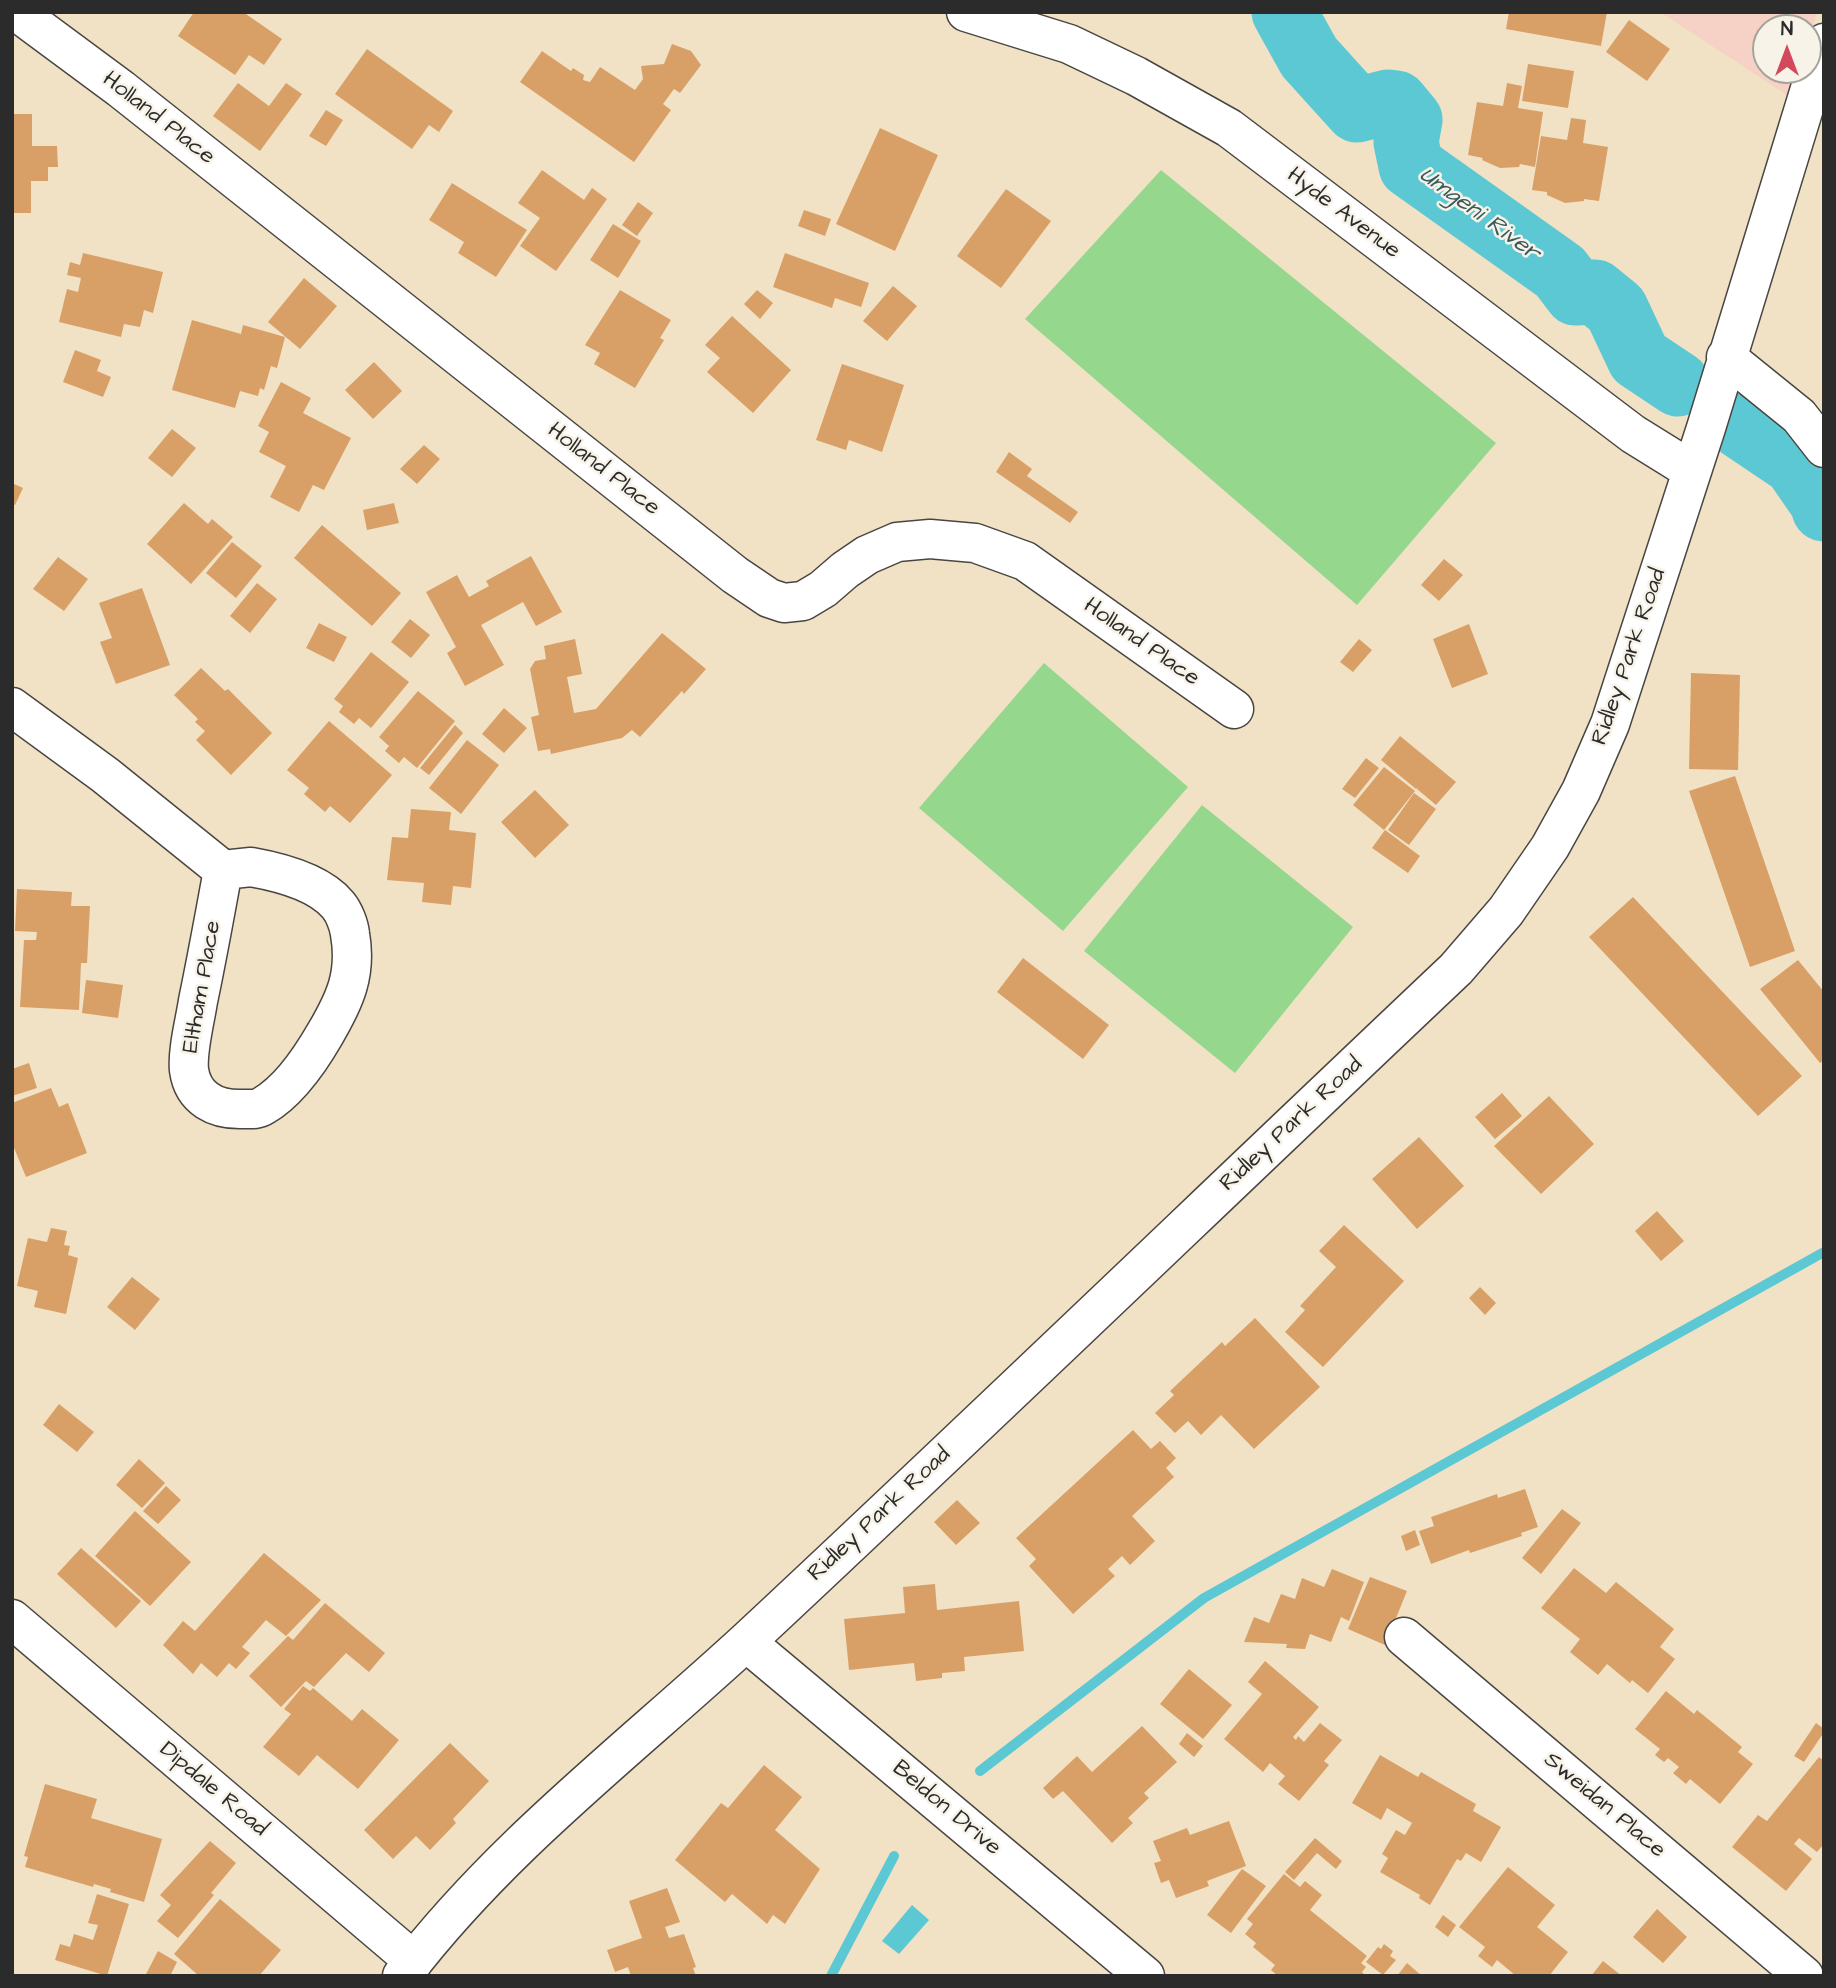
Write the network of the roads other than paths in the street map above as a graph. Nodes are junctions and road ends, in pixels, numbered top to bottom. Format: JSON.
{"nodes":[{"id":1,"x":17,"y":12,"type":"edge"},
{"id":2,"x":965,"y":12,"type":"edge"},
{"id":3,"x":1824,"y":43,"type":"edge"},
{"id":4,"x":1726,"y":357,"type":"junction"},
{"id":5,"x":1824,"y":448,"type":"edge"},
{"id":6,"x":1691,"y":470,"type":"junction"},
{"id":7,"x":12,"y":707,"type":"edge"},
{"id":8,"x":1234,"y":709,"type":"dead end"},
{"id":9,"x":223,"y":870,"type":"junction"},
{"id":10,"x":12,"y":1619,"type":"edge"},
{"id":11,"x":1404,"y":1637,"type":"dead end"},
{"id":12,"x":746,"y":1642,"type":"junction"},
{"id":13,"x":408,"y":1968,"type":"edge"},
{"id":14,"x":1145,"y":1976,"type":"edge"},
{"id":15,"x":1804,"y":1976,"type":"edge"}],
"edges":[{"from":1,"to":8,"type":"street","name":"Holland Place"},
{"from":2,"to":6,"type":"street","name":"Hyde Avenue"},
{"from":3,"to":4,"type":"street","name":"Ridley Park Road"},
{"from":4,"to":5,"type":"street"},
{"from":4,"to":6,"type":"street","name":"Ridley Park Road"},
{"from":6,"to":12,"type":"street","name":"Ridley Park Road"},
{"from":7,"to":9,"type":"street"},
{"from":9,"to":9,"type":"street","name":"Eltham Place"},
{"from":10,"to":13,"type":"street","name":"Dipdale Road"},
{"from":11,"to":15,"type":"street","name":"Sweidan Place"},
{"from":12,"to":13,"type":"street","name":"Ridley Park Road"},
{"from":12,"to":14,"type":"street","name":"Beldon Drive"}]}
